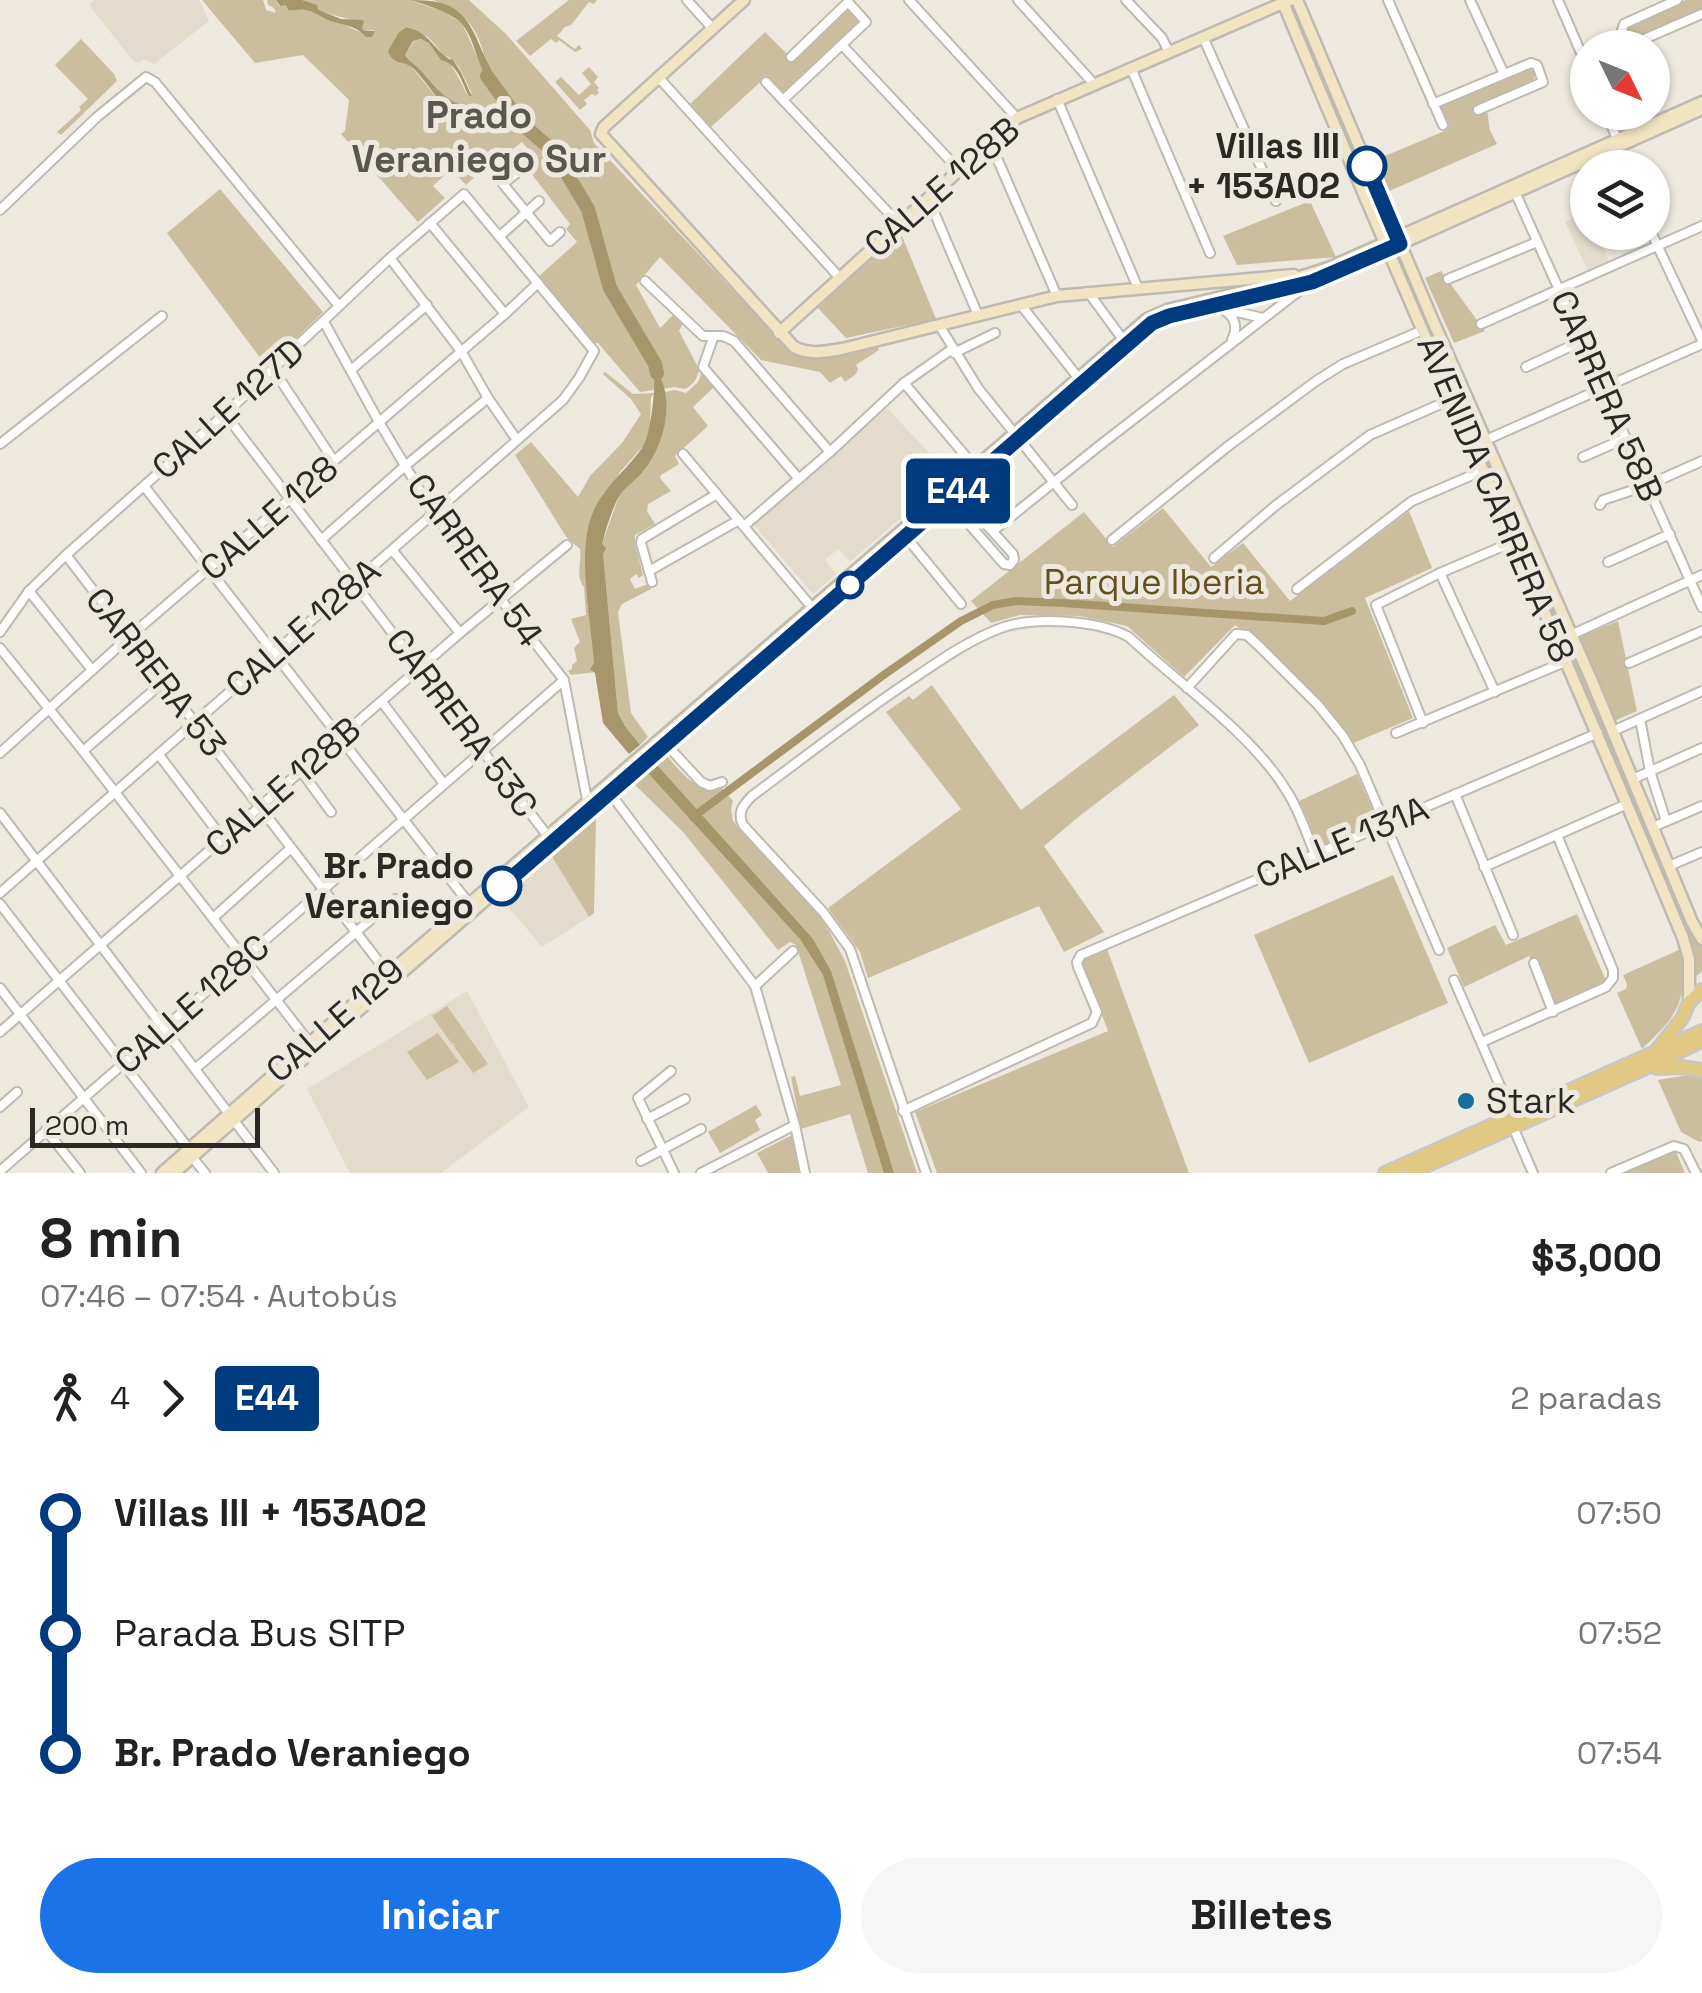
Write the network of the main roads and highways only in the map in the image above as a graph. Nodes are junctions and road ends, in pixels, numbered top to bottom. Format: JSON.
{"nodes":[{"id":1,"x":744,"y":0,"type":"edge"},
{"id":2,"x":1288,"y":1,"type":"edge"},
{"id":3,"x":1702,"y":102,"type":"edge"},
{"id":4,"x":1702,"y":110,"type":"edge"},
{"id":5,"x":1613,"y":144,"type":"junction"},
{"id":6,"x":1399,"y":241,"type":"junction"},
{"id":7,"x":1387,"y":246,"type":"junction"},
{"id":8,"x":1311,"y":278,"type":"junction"},
{"id":9,"x":779,"y":333,"type":"junction"},
{"id":10,"x":1125,"y":341,"type":"junction"},
{"id":11,"x":1016,"y":435,"type":"junction"},
{"id":12,"x":814,"y":611,"type":"junction"},
{"id":13,"x":627,"y":773,"type":"junction"},
{"id":14,"x":588,"y":806,"type":"junction"},
{"id":15,"x":1702,"y":939,"type":"edge"},
{"id":16,"x":1702,"y":990,"type":"edge"},
{"id":17,"x":1689,"y":1002,"type":"junction"},
{"id":18,"x":1683,"y":1017,"type":"junction"},
{"id":19,"x":1702,"y":1031,"type":"edge"},
{"id":20,"x":1702,"y":1041,"type":"edge"},
{"id":21,"x":1684,"y":1045,"type":"junction"},
{"id":22,"x":1653,"y":1054,"type":"junction"},
{"id":23,"x":1702,"y":1069,"type":"edge"},
{"id":24,"x":1642,"y":1070,"type":"junction"},
{"id":25,"x":1513,"y":1122,"type":"junction"},
{"id":26,"x":191,"y":1153,"type":"junction"},
{"id":27,"x":162,"y":1173,"type":"edge"},
{"id":28,"x":174,"y":1173,"type":"edge"},
{"id":29,"x":1384,"y":1173,"type":"edge"},
{"id":30,"x":1410,"y":1173,"type":"edge"}],
"edges":[{"from":1,"to":9,"type":"main road"},
{"from":2,"to":6,"type":"main road","name":"AVENIDA CARRERA 58"},
{"from":2,"to":7,"type":"main road","name":"AVENIDA CARRERA 58"},
{"from":2,"to":9,"type":"main road","name":"CALLE 128B"},
{"from":3,"to":5,"type":"main road","name":"CALLE 129"},
{"from":4,"to":5,"type":"main road","name":"CALLE 129"},
{"from":5,"to":6,"type":"main road","name":"CALLE 129"},
{"from":6,"to":7,"type":"main road","name":"CALLE 129"},
{"from":6,"to":15,"type":"main road","name":"AVENIDA CARRERA 58"},
{"from":7,"to":8,"type":"main road","name":"CALLE 129"},
{"from":7,"to":17,"type":"main road","name":"AVENIDA CARRERA 58"},
{"from":8,"to":9,"type":"main road"},
{"from":8,"to":10,"type":"main road","name":"CALLE 129"},
{"from":8,"to":10,"type":"main road","name":"CALLE 129"},
{"from":10,"to":11,"type":"main road","name":"CALLE 129"},
{"from":11,"to":12,"type":"main road","name":"CALLE 129"},
{"from":11,"to":12,"type":"main road","name":"CALLE 129"},
{"from":12,"to":13,"type":"main road","name":"CALLE 129"},
{"from":13,"to":14,"type":"main road","name":"CALLE 129"},
{"from":13,"to":14,"type":"main road","name":"CALLE 129"},
{"from":14,"to":26,"type":"main road","name":"CALLE 129"},
{"from":16,"to":17,"type":"main road"},
{"from":17,"to":18,"type":"main road"},
{"from":18,"to":21,"type":"main road"},
{"from":18,"to":22,"type":"main road"},
{"from":19,"to":21,"type":"main road"},
{"from":20,"to":21,"type":"main road"},
{"from":21,"to":22,"type":"main road"},
{"from":21,"to":23,"type":"main road"},
{"from":21,"to":24,"type":"main road"},
{"from":22,"to":25,"type":"main road"},
{"from":23,"to":24,"type":"main road"},
{"from":24,"to":25,"type":"main road"},
{"from":25,"to":29,"type":"main road"},
{"from":25,"to":30,"type":"main road"},
{"from":26,"to":27,"type":"main road","name":"CALLE 129"},
{"from":26,"to":28,"type":"main road","name":"CALLE 129"}]}
